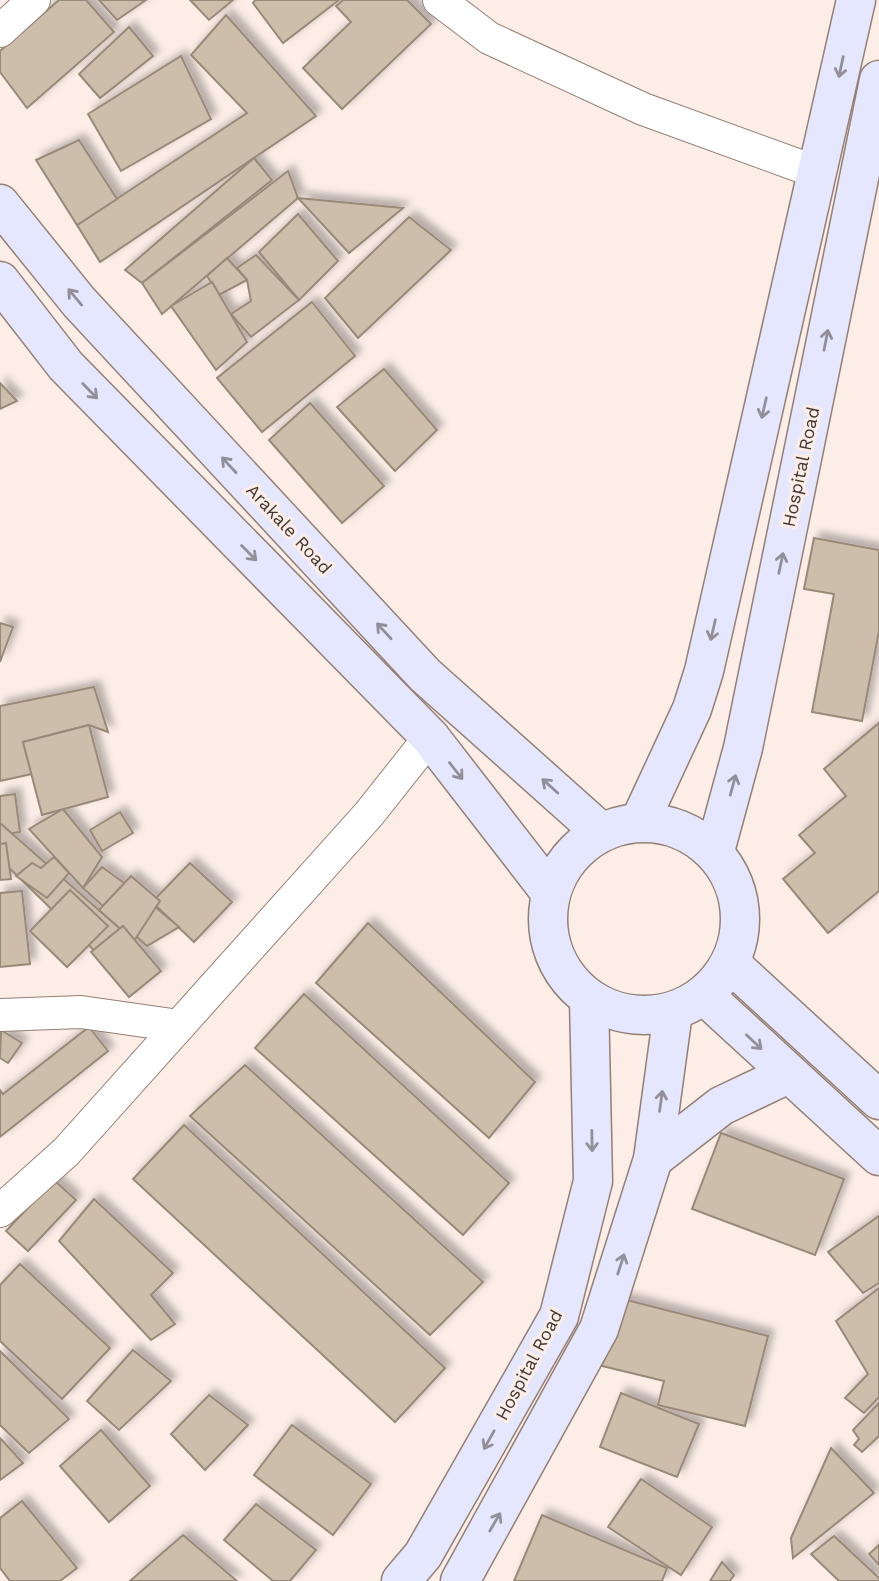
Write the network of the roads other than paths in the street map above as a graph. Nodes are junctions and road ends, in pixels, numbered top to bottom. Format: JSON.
{"nodes":[{"id":1,"x":34,"y":0,"type":"edge"},
{"id":2,"x":439,"y":0,"type":"edge"},
{"id":3,"x":856,"y":0,"type":"edge"},
{"id":4,"x":0,"y":31,"type":"edge"},
{"id":5,"x":879,"y":80,"type":"edge"},
{"id":6,"x":819,"y":173,"type":"junction"},
{"id":7,"x":0,"y":204,"type":"edge"},
{"id":8,"x":0,"y":281,"type":"edge"},
{"id":9,"x":430,"y":737,"type":"junction"},
{"id":10,"x":640,"y":821,"type":"junction"},
{"id":11,"x":601,"y":831,"type":"junction"},
{"id":12,"x":715,"y":851,"type":"junction"},
{"id":13,"x":550,"y":892,"type":"junction"},
{"id":14,"x":731,"y":964,"type":"junction"},
{"id":15,"x":589,"y":999,"type":"junction"},
{"id":16,"x":689,"y":1004,"type":"junction"},
{"id":17,"x":0,"y":1015,"type":"edge"},
{"id":18,"x":179,"y":1026,"type":"junction"},
{"id":19,"x":788,"y":1074,"type":"junction"},
{"id":20,"x":879,"y":1100,"type":"edge"},
{"id":21,"x":879,"y":1156,"type":"edge"},
{"id":22,"x":653,"y":1159,"type":"junction"},
{"id":23,"x":0,"y":1211,"type":"edge"},
{"id":24,"x":401,"y":1581,"type":"edge"},
{"id":25,"x":460,"y":1581,"type":"edge"}],
"edges":[{"from":1,"to":4,"type":"street"},
{"from":2,"to":6,"type":"street"},
{"from":3,"to":6,"type":"main road","one_way":true},
{"from":12,"to":5,"type":"main road","name":"Hospital Road","one_way":true},
{"from":6,"to":10,"type":"main road","one_way":true},
{"from":11,"to":7,"type":"main road","name":"Arakale Road","one_way":true},
{"from":8,"to":9,"type":"main road","one_way":true},
{"from":9,"to":13,"type":"main road","one_way":true},
{"from":9,"to":18,"type":"street"},
{"from":10,"to":11,"type":"main road"},
{"from":10,"to":12,"type":"main road"},
{"from":11,"to":13,"type":"main road"},
{"from":12,"to":14,"type":"main road"},
{"from":13,"to":15,"type":"main road"},
{"from":14,"to":16,"type":"main road"},
{"from":14,"to":20,"type":"main road"},
{"from":15,"to":16,"type":"main road"},
{"from":15,"to":24,"type":"main road","name":"Hospital Road","one_way":true},
{"from":16,"to":19,"type":"main road","one_way":true},
{"from":22,"to":16,"type":"main road","one_way":true},
{"from":17,"to":18,"type":"street"},
{"from":18,"to":23,"type":"street"},
{"from":19,"to":21,"type":"main road"},
{"from":19,"to":22,"type":"main road"},
{"from":25,"to":22,"type":"main road","one_way":true}]}
